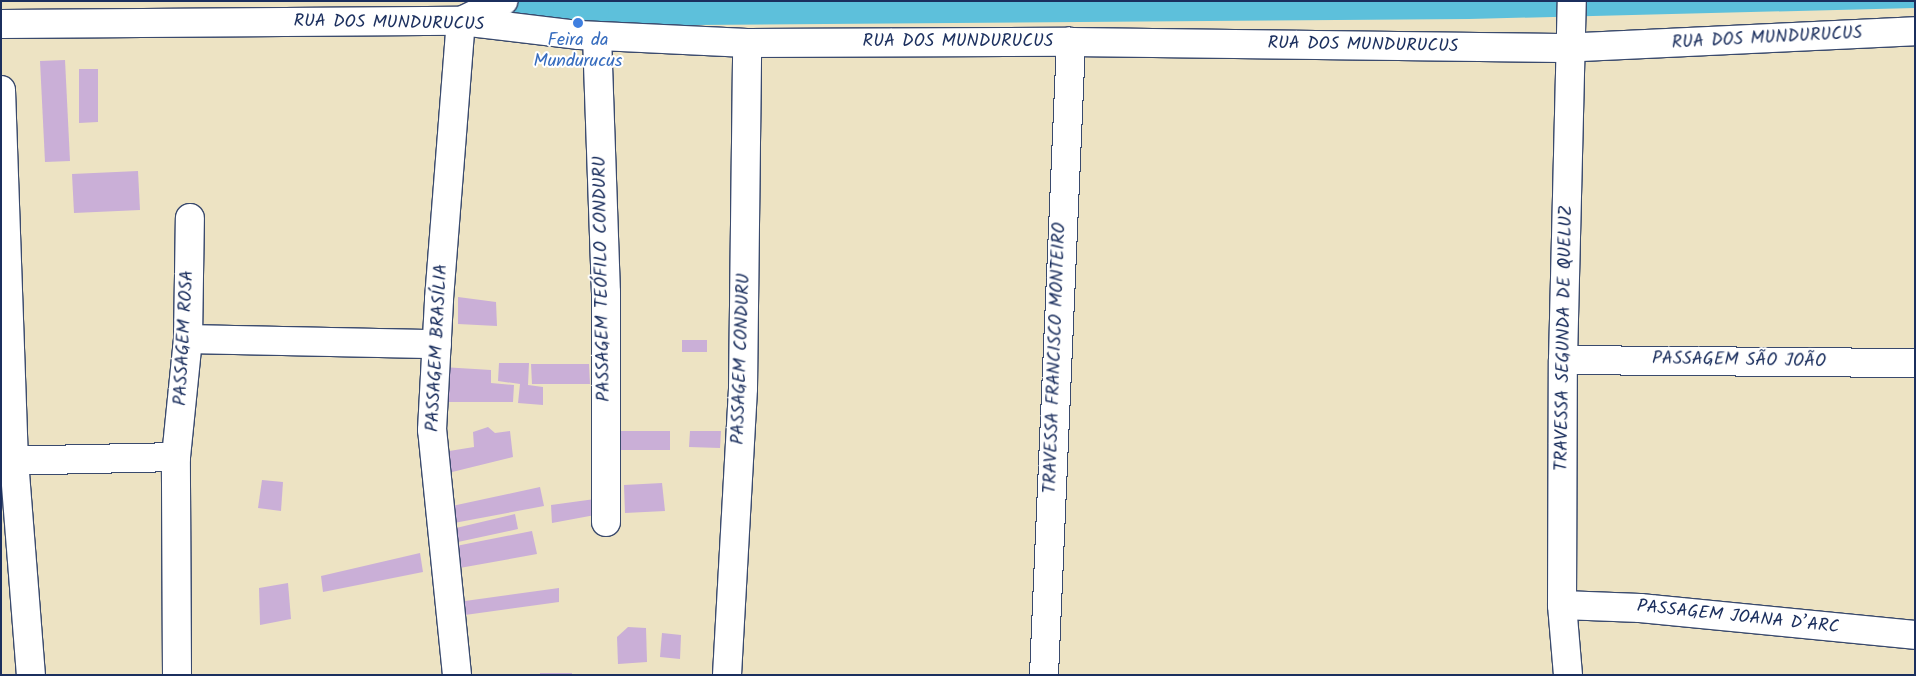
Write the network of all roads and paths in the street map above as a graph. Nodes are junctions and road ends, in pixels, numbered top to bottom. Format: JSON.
{"nodes":[{"id":1,"x":503,"y":1,"type":"edge"},
{"id":2,"x":1572,"y":1,"type":"edge"},
{"id":3,"x":462,"y":21,"type":"junction"},
{"id":4,"x":1,"y":24,"type":"edge"},
{"id":5,"x":1915,"y":31,"type":"edge"},
{"id":6,"x":596,"y":36,"type":"junction"},
{"id":7,"x":1570,"y":39,"type":"junction"},
{"id":8,"x":1071,"y":42,"type":"junction"},
{"id":9,"x":747,"y":43,"type":"junction"},
{"id":10,"x":1,"y":90,"type":"edge"},
{"id":11,"x":190,"y":218,"type":"dead end"},
{"id":12,"x":188,"y":339,"type":"junction"},
{"id":13,"x":437,"y":344,"type":"junction"},
{"id":14,"x":1563,"y":360,"type":"junction"},
{"id":15,"x":1915,"y":363,"type":"edge"},
{"id":16,"x":176,"y":457,"type":"junction"},
{"id":17,"x":8,"y":461,"type":"edge"},
{"id":18,"x":606,"y":522,"type":"dead end"},
{"id":19,"x":1562,"y":605,"type":"junction"},
{"id":20,"x":1915,"y":635,"type":"edge"},
{"id":21,"x":32,"y":675,"type":"edge"},
{"id":22,"x":177,"y":675,"type":"edge"},
{"id":23,"x":457,"y":675,"type":"edge"},
{"id":24,"x":727,"y":675,"type":"edge"},
{"id":25,"x":1044,"y":675,"type":"edge"},
{"id":26,"x":1568,"y":675,"type":"edge"}],
"edges":[{"from":1,"to":3,"type":"street"},
{"from":2,"to":7,"type":"street","name":"TRAVESSA SEGUNDA DE QUELUZ"},
{"from":3,"to":4,"type":"street","name":"RUA DOS MUNDURUCUS"},
{"from":3,"to":6,"type":"street","name":"RUA DOS MUNDURUCUS"},
{"from":3,"to":13,"type":"street","name":"PASSAGEM BRASÍLIA"},
{"from":5,"to":7,"type":"street","name":"RUA DOS MUNDURUCUS"},
{"from":6,"to":9,"type":"street","name":"RUA DOS MUNDURUCUS"},
{"from":6,"to":18,"type":"street","name":"PASSAGEM TEÓFILO CONDURU"},
{"from":7,"to":8,"type":"street","name":"RUA DOS MUNDURUCUS"},
{"from":7,"to":14,"type":"street","name":"TRAVESSA SEGUNDA DE QUELUZ"},
{"from":8,"to":9,"type":"street","name":"RUA DOS MUNDURUCUS"},
{"from":8,"to":25,"type":"street","name":"TRAVESSA FRANCISCO MONTEIRO"},
{"from":9,"to":24,"type":"street","name":"PASSAGEM CONDURU"},
{"from":10,"to":17,"type":"street"},
{"from":11,"to":12,"type":"street","name":"PASSAGEM ROSA"},
{"from":12,"to":13,"type":"street"},
{"from":12,"to":16,"type":"street","name":"PASSAGEM ROSA"},
{"from":13,"to":23,"type":"street","name":"PASSAGEM BRASÍLIA"},
{"from":14,"to":15,"type":"street","name":"PASSAGEM SÃO JOÃO"},
{"from":14,"to":19,"type":"street","name":"TRAVESSA SEGUNDA DE QUELUZ"},
{"from":16,"to":17,"type":"street"},
{"from":16,"to":22,"type":"street","name":"PASSAGEM ROSA"},
{"from":17,"to":21,"type":"street"},
{"from":19,"to":20,"type":"street","name":"PASSAGEM JOANA D’ARC"},
{"from":19,"to":26,"type":"street","name":"TRAVESSA SEGUNDA DE QUELUZ"}]}
